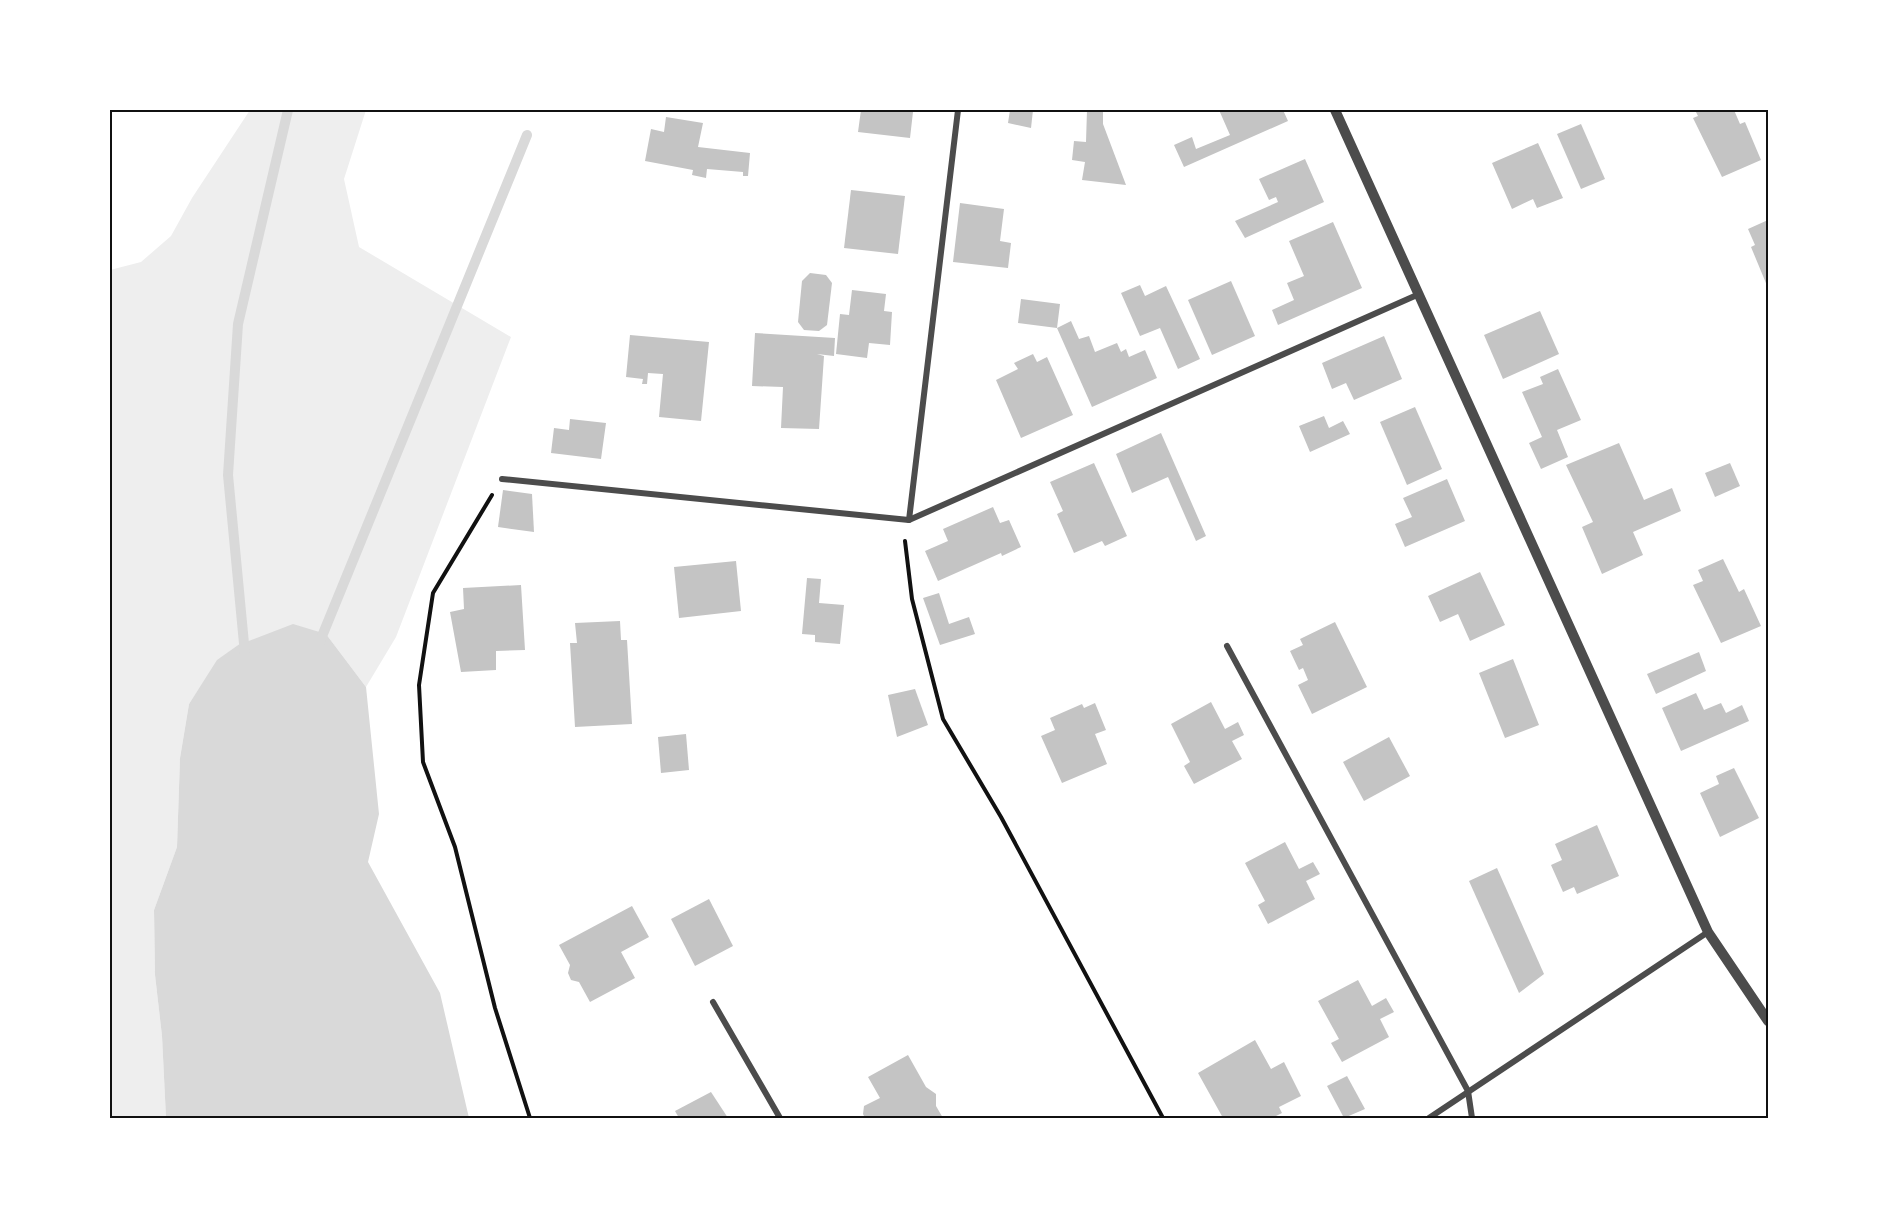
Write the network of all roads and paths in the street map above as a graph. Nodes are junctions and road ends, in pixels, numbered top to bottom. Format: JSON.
{"nodes":[{"id":1,"x":958,"y":110,"type":"edge"},
{"id":2,"x":1335,"y":110,"type":"edge"},
{"id":3,"x":1417,"y":295,"type":"junction"},
{"id":4,"x":502,"y":479,"type":"joint"},
{"id":5,"x":909,"y":520,"type":"junction"},
{"id":6,"x":1227,"y":646,"type":"dead end"},
{"id":7,"x":1708,"y":932,"type":"junction"},
{"id":8,"x":713,"y":1002,"type":"dead end"},
{"id":9,"x":1768,"y":1021,"type":"edge"},
{"id":10,"x":1468,"y":1091,"type":"junction"},
{"id":11,"x":530,"y":1119,"type":"edge"},
{"id":12,"x":780,"y":1119,"type":"edge"},
{"id":13,"x":1163,"y":1119,"type":"edge"},
{"id":14,"x":1429,"y":1119,"type":"edge"},
{"id":15,"x":1472,"y":1119,"type":"edge"}],
"edges":[{"from":1,"to":5,"type":"street"},
{"from":2,"to":3,"type":"street"},
{"from":3,"to":5,"type":"street"},
{"from":3,"to":7,"type":"street"},
{"from":4,"to":5,"type":"street"},
{"from":4,"to":11,"type":"path"},
{"from":5,"to":13,"type":"path"},
{"from":6,"to":10,"type":"street"},
{"from":7,"to":9,"type":"street"},
{"from":7,"to":10,"type":"street"},
{"from":8,"to":12,"type":"street"},
{"from":10,"to":14,"type":"street"},
{"from":10,"to":15,"type":"street"}]}
